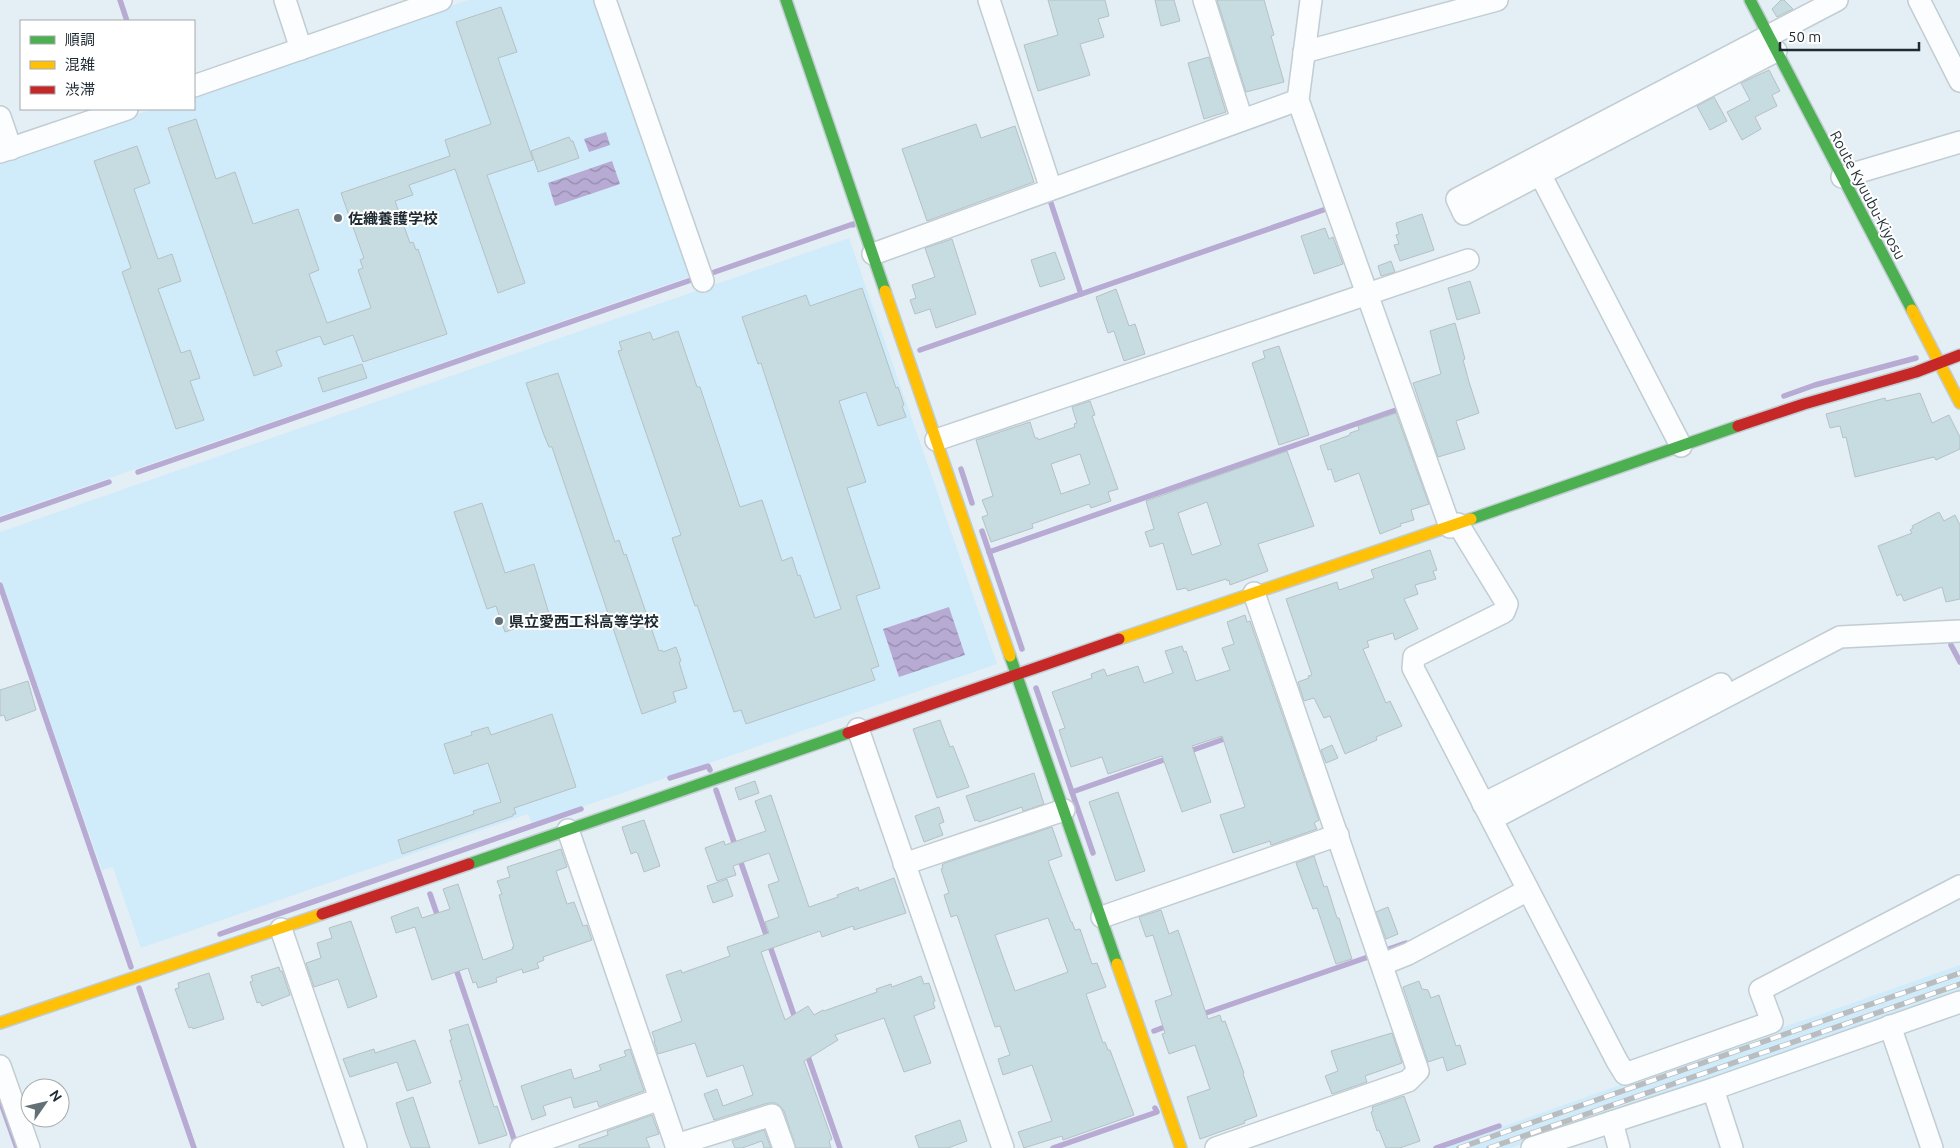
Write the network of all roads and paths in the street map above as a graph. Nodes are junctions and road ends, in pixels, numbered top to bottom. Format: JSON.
{"nodes":[{"id":1,"x":285,"y":0,"type":"edge"},
{"id":2,"x":442,"y":0,"type":"edge"},
{"id":3,"x":606,"y":0,"type":"edge"},
{"id":4,"x":786,"y":0,"type":"edge"},
{"id":5,"x":989,"y":0,"type":"edge"},
{"id":6,"x":1204,"y":0,"type":"edge"},
{"id":7,"x":1311,"y":0,"type":"edge"},
{"id":8,"x":1497,"y":0,"type":"edge"},
{"id":9,"x":1750,"y":0,"type":"edge"},
{"id":10,"x":1837,"y":0,"type":"edge"},
{"id":11,"x":1919,"y":0,"type":"edge"},
{"id":12,"x":1772,"y":44,"type":"junction"},
{"id":13,"x":301,"y":49,"type":"junction"},
{"id":14,"x":1304,"y":52,"type":"junction"},
{"id":15,"x":1960,"y":80,"type":"edge"},
{"id":16,"x":195,"y":86,"type":"edge"},
{"id":17,"x":1298,"y":100,"type":"junction"},
{"id":18,"x":123,"y":110,"type":"edge"},
{"id":19,"x":0,"y":118,"type":"edge"},
{"id":20,"x":1242,"y":120,"type":"junction"},
{"id":21,"x":1960,"y":142,"type":"edge"},
{"id":22,"x":5,"y":150,"type":"edge"},
{"id":23,"x":1540,"y":174,"type":"junction"},
{"id":24,"x":1842,"y":177,"type":"junction"},
{"id":25,"x":1050,"y":189,"type":"junction"},
{"id":26,"x":873,"y":254,"type":"junction"},
{"id":27,"x":1468,"y":260,"type":"dead end"},
{"id":28,"x":703,"y":281,"type":"dead end"},
{"id":29,"x":1368,"y":293,"type":"junction"},
{"id":30,"x":1960,"y":355,"type":"edge"},
{"id":31,"x":1940,"y":364,"type":"junction"},
{"id":32,"x":1960,"y":403,"type":"edge"},
{"id":33,"x":936,"y":440,"type":"junction"},
{"id":34,"x":1681,"y":446,"type":"junction"},
{"id":35,"x":1454,"y":525,"type":"junction"},
{"id":36,"x":1254,"y":593,"type":"junction"},
{"id":37,"x":1960,"y":631,"type":"edge"},
{"id":38,"x":1016,"y":674,"type":"junction"},
{"id":39,"x":858,"y":729,"type":"junction"},
{"id":40,"x":1064,"y":810,"type":"junction"},
{"id":41,"x":1488,"y":812,"type":"junction"},
{"id":42,"x":568,"y":830,"type":"junction"},
{"id":43,"x":1338,"y":834,"type":"junction"},
{"id":44,"x":904,"y":864,"type":"junction"},
{"id":45,"x":1960,"y":886,"type":"edge"},
{"id":46,"x":1528,"y":890,"type":"junction"},
{"id":47,"x":1102,"y":917,"type":"junction"},
{"id":48,"x":281,"y":929,"type":"junction"},
{"id":49,"x":1382,"y":964,"type":"junction"},
{"id":50,"x":1960,"y":1002,"type":"edge"},
{"id":51,"x":0,"y":1024,"type":"edge"},
{"id":52,"x":1890,"y":1026,"type":"junction"},
{"id":53,"x":0,"y":1066,"type":"edge"},
{"id":54,"x":1712,"y":1089,"type":"junction"},
{"id":55,"x":660,"y":1099,"type":"junction"},
{"id":56,"x":1612,"y":1122,"type":"junction"},
{"id":57,"x":677,"y":1147,"type":"edge"},
{"id":58,"x":29,"y":1148,"type":"edge"},
{"id":59,"x":356,"y":1148,"type":"edge"},
{"id":60,"x":521,"y":1148,"type":"edge"},
{"id":61,"x":784,"y":1148,"type":"edge"},
{"id":62,"x":1003,"y":1148,"type":"edge"},
{"id":63,"x":1181,"y":1148,"type":"edge"},
{"id":64,"x":1216,"y":1148,"type":"edge"},
{"id":65,"x":1532,"y":1148,"type":"edge"},
{"id":66,"x":1619,"y":1148,"type":"edge"},
{"id":67,"x":1732,"y":1148,"type":"edge"},
{"id":68,"x":1932,"y":1148,"type":"edge"}],
"edges":[{"from":1,"to":13,"type":"street"},
{"from":2,"to":13,"type":"street"},
{"from":3,"to":28,"type":"street"},
{"from":4,"to":26,"type":"street"},
{"from":5,"to":25,"type":"street"},
{"from":6,"to":20,"type":"street"},
{"from":7,"to":14,"type":"street"},
{"from":8,"to":14,"type":"street"},
{"from":9,"to":12,"type":"street","name":"Route Kyuubu-Kiyosu"},
{"from":10,"to":12,"type":"street"},
{"from":11,"to":15,"type":"street"},
{"from":12,"to":23,"type":"street"},
{"from":12,"to":23,"type":"street"},
{"from":12,"to":24,"type":"street","name":"Route Kyuubu-Kiyosu"},
{"from":13,"to":16,"type":"street"},
{"from":14,"to":17,"type":"street"},
{"from":17,"to":20,"type":"street"},
{"from":17,"to":29,"type":"street"},
{"from":18,"to":22,"type":"street"},
{"from":19,"to":22,"type":"street"},
{"from":20,"to":25,"type":"street"},
{"from":21,"to":24,"type":"street"},
{"from":23,"to":34,"type":"street"},
{"from":24,"to":31,"type":"street","name":"Route Kyuubu-Kiyosu"},
{"from":25,"to":26,"type":"street"},
{"from":26,"to":33,"type":"street"},
{"from":27,"to":29,"type":"street"},
{"from":29,"to":33,"type":"street"},
{"from":29,"to":35,"type":"street"},
{"from":30,"to":31,"type":"street"},
{"from":31,"to":32,"type":"street","name":"Route Kyuubu-Kiyosu"},
{"from":31,"to":34,"type":"street"},
{"from":33,"to":38,"type":"street"},
{"from":34,"to":35,"type":"street"},
{"from":35,"to":36,"type":"street"},
{"from":35,"to":41,"type":"street"},
{"from":36,"to":38,"type":"street"},
{"from":36,"to":43,"type":"street"},
{"from":37,"to":41,"type":"street"},
{"from":38,"to":39,"type":"street"},
{"from":38,"to":40,"type":"street"},
{"from":39,"to":42,"type":"street"},
{"from":39,"to":44,"type":"street"},
{"from":40,"to":44,"type":"street"},
{"from":40,"to":47,"type":"street"},
{"from":41,"to":46,"type":"street"},
{"from":42,"to":48,"type":"street"},
{"from":42,"to":55,"type":"street"},
{"from":43,"to":47,"type":"street"},
{"from":43,"to":49,"type":"street"},
{"from":44,"to":62,"type":"street"},
{"from":45,"to":46,"type":"street"},
{"from":46,"to":49,"type":"street"},
{"from":47,"to":63,"type":"street"},
{"from":48,"to":51,"type":"street"},
{"from":48,"to":59,"type":"street"},
{"from":49,"to":64,"type":"street"},
{"from":50,"to":52,"type":"street"},
{"from":52,"to":54,"type":"street"},
{"from":52,"to":68,"type":"street"},
{"from":53,"to":58,"type":"street"},
{"from":54,"to":56,"type":"street"},
{"from":54,"to":67,"type":"street"},
{"from":55,"to":57,"type":"street"},
{"from":55,"to":60,"type":"street"},
{"from":56,"to":65,"type":"street"},
{"from":56,"to":66,"type":"street"},
{"from":57,"to":61,"type":"street"}]}
